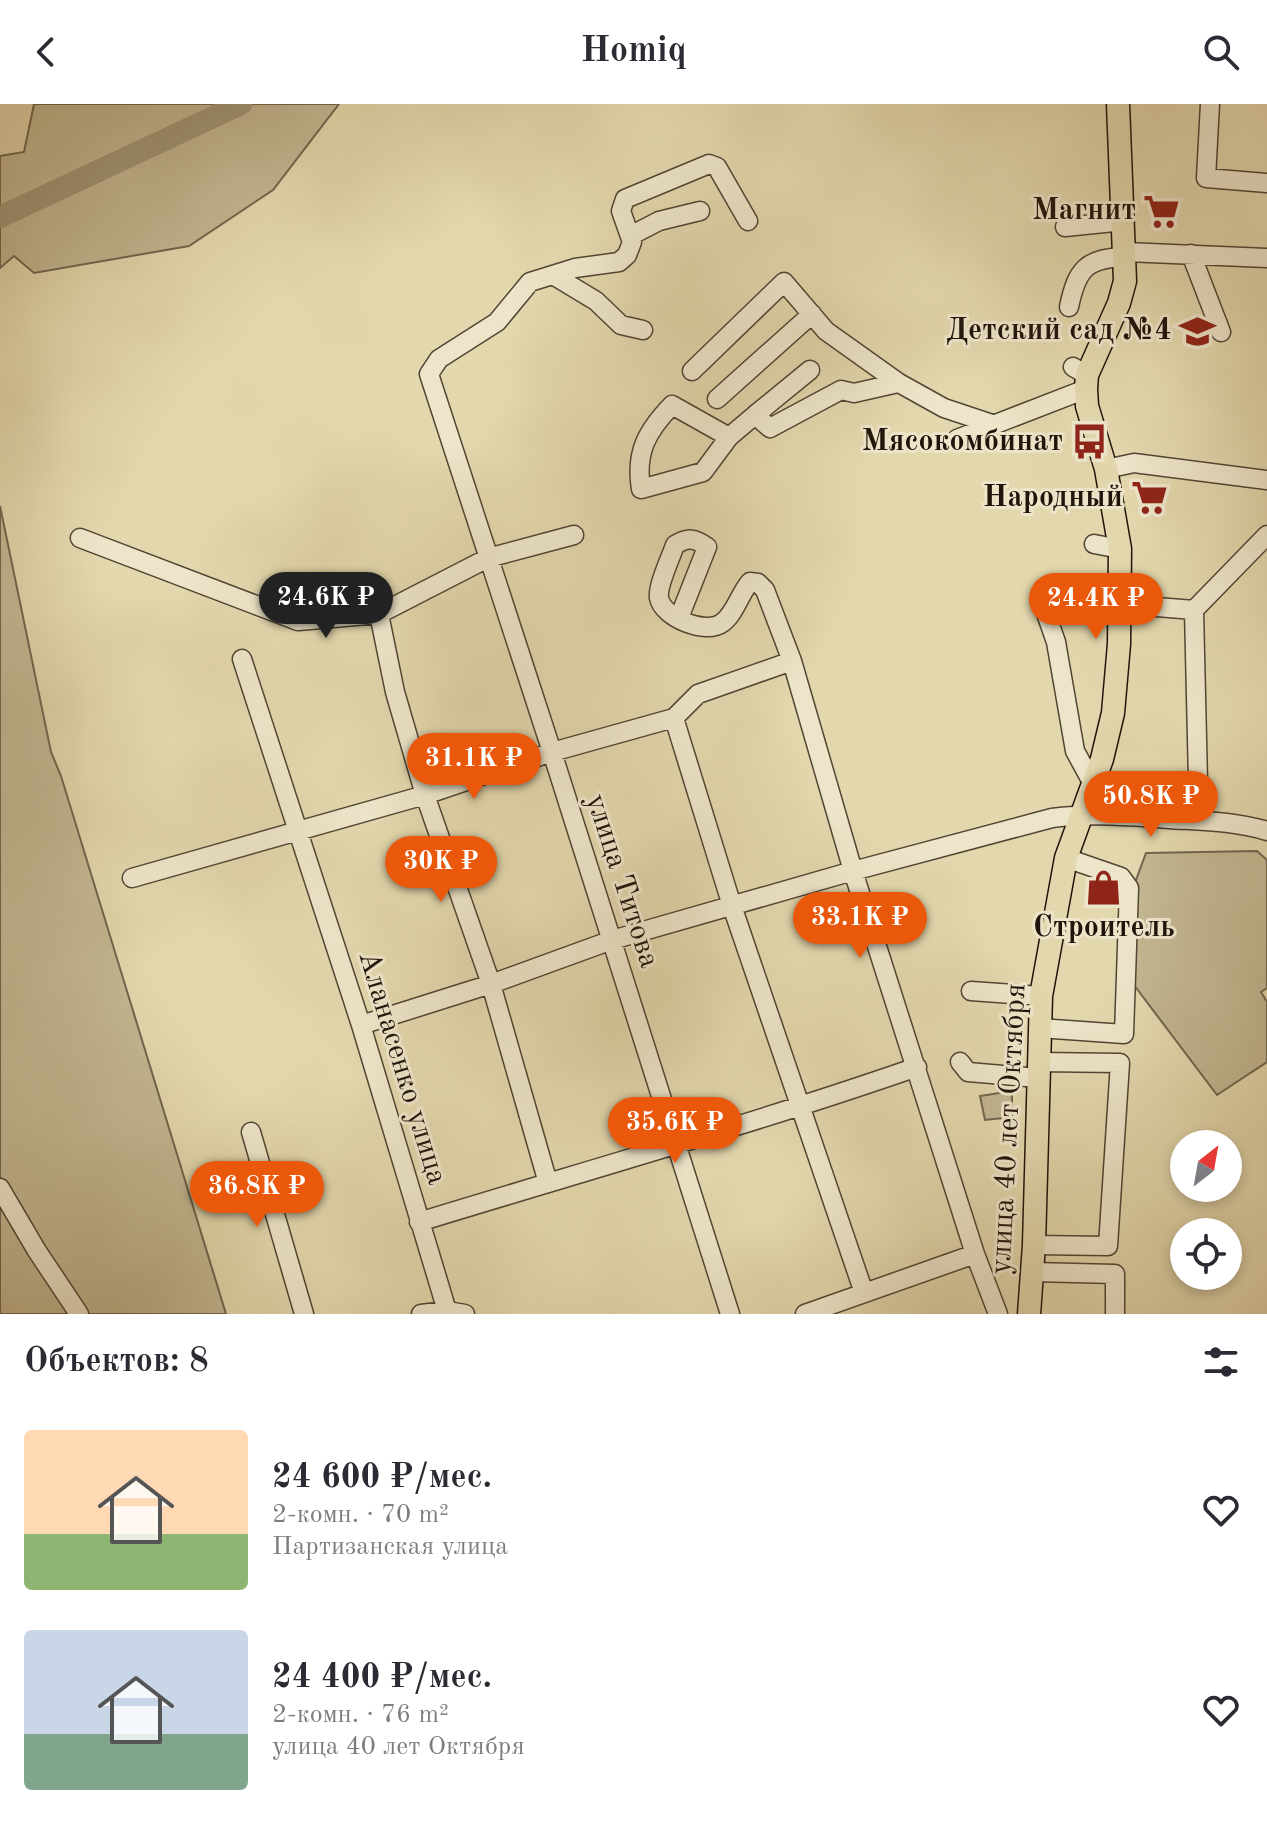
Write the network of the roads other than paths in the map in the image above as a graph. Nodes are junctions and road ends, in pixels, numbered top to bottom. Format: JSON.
{"nodes":[{"id":1,"x":1118,"y":104,"type":"edge"},
{"id":2,"x":1210,"y":104,"type":"edge"},
{"id":3,"x":1267,"y":183,"type":"edge"},
{"id":4,"x":700,"y":211,"type":"dead end"},
{"id":5,"x":748,"y":221,"type":"dead end"},
{"id":6,"x":1124,"y":221,"type":"junction"},
{"id":7,"x":1065,"y":227,"type":"dead end"},
{"id":8,"x":630,"y":236,"type":"junction"},
{"id":9,"x":1191,"y":254,"type":"junction"},
{"id":10,"x":1126,"y":255,"type":"junction"},
{"id":11,"x":1267,"y":258,"type":"edge"},
{"id":12,"x":553,"y":275,"type":"junction"},
{"id":13,"x":1069,"y":307,"type":"dead end"},
{"id":14,"x":812,"y":314,"type":"junction"},
{"id":15,"x":643,"y":330,"type":"dead end"},
{"id":16,"x":1221,"y":332,"type":"dead end"},
{"id":17,"x":810,"y":370,"type":"dead end"},
{"id":18,"x":692,"y":371,"type":"dead end"},
{"id":19,"x":1082,"y":377,"type":"junction"},
{"id":20,"x":898,"y":383,"type":"junction"},
{"id":21,"x":717,"y":399,"type":"dead end"},
{"id":22,"x":755,"y":415,"type":"junction"},
{"id":23,"x":995,"y":425,"type":"junction"},
{"id":24,"x":729,"y":437,"type":"junction"},
{"id":25,"x":957,"y":439,"type":"dead end"},
{"id":26,"x":1106,"y":469,"type":"junction"},
{"id":27,"x":1267,"y":480,"type":"edge"},
{"id":28,"x":574,"y":535,"type":"dead end"},
{"id":29,"x":1267,"y":535,"type":"edge"},
{"id":30,"x":80,"y":538,"type":"dead end"},
{"id":31,"x":1094,"y":544,"type":"dead end"},
{"id":32,"x":1120,"y":549,"type":"junction"},
{"id":33,"x":488,"y":558,"type":"junction"},
{"id":34,"x":1041,"y":599,"type":"dead end"},
{"id":35,"x":1120,"y":604,"type":"junction"},
{"id":36,"x":1194,"y":610,"type":"junction"},
{"id":37,"x":379,"y":614,"type":"junction"},
{"id":38,"x":679,"y":618,"type":"dead end"},
{"id":39,"x":242,"y":659,"type":"dead end"},
{"id":40,"x":792,"y":661,"type":"junction"},
{"id":41,"x":674,"y":718,"type":"junction"},
{"id":42,"x":552,"y":752,"type":"junction"},
{"id":43,"x":1198,"y":782,"type":"dead end"},
{"id":44,"x":1093,"y":784,"type":"junction"},
{"id":45,"x":425,"y":795,"type":"junction"},
{"id":46,"x":1080,"y":814,"type":"junction"},
{"id":47,"x":1267,"y":831,"type":"edge"},
{"id":48,"x":300,"y":832,"type":"junction"},
{"id":49,"x":1066,"y":858,"type":"junction"},
{"id":50,"x":853,"y":871,"type":"junction"},
{"id":51,"x":132,"y":878,"type":"dead end"},
{"id":52,"x":732,"y":906,"type":"junction"},
{"id":53,"x":612,"y":940,"type":"junction"},
{"id":54,"x":491,"y":984,"type":"junction"},
{"id":55,"x":971,"y":991,"type":"dead end"},
{"id":56,"x":1041,"y":996,"type":"junction"},
{"id":57,"x":361,"y":1025,"type":"junction"},
{"id":58,"x":1039,"y":1028,"type":"junction"},
{"id":59,"x":960,"y":1062,"type":"dead end"},
{"id":60,"x":917,"y":1067,"type":"junction"},
{"id":61,"x":1038,"y":1070,"type":"junction"},
{"id":62,"x":802,"y":1107,"type":"junction"},
{"id":63,"x":251,"y":1132,"type":"dead end"},
{"id":64,"x":674,"y":1143,"type":"junction"},
{"id":65,"x":548,"y":1183,"type":"junction"},
{"id":66,"x":0,"y":1188,"type":"edge"},
{"id":67,"x":419,"y":1222,"type":"junction"},
{"id":68,"x":1034,"y":1245,"type":"junction"},
{"id":69,"x":975,"y":1254,"type":"junction"},
{"id":70,"x":1032,"y":1272,"type":"junction"},
{"id":71,"x":864,"y":1293,"type":"junction"},
{"id":72,"x":456,"y":1313,"type":"edge"},
{"id":73,"x":79,"y":1314,"type":"edge"},
{"id":74,"x":304,"y":1314,"type":"edge"},
{"id":75,"x":421,"y":1314,"type":"edge"},
{"id":76,"x":730,"y":1314,"type":"edge"},
{"id":77,"x":805,"y":1314,"type":"edge"},
{"id":78,"x":998,"y":1314,"type":"edge"},
{"id":79,"x":1029,"y":1314,"type":"edge"},
{"id":80,"x":1115,"y":1314,"type":"edge"}],
"edges":[{"from":1,"to":6,"type":"main road"},
{"from":2,"to":3,"type":"street"},
{"from":4,"to":8,"type":"street"},
{"from":5,"to":8,"type":"street"},
{"from":6,"to":7,"type":"street"},
{"from":6,"to":10,"type":"main road"},
{"from":8,"to":12,"type":"street"},
{"from":9,"to":10,"type":"street"},
{"from":9,"to":11,"type":"street"},
{"from":9,"to":16,"type":"street"},
{"from":10,"to":13,"type":"street"},
{"from":10,"to":19,"type":"main road"},
{"from":12,"to":15,"type":"street"},
{"from":12,"to":33,"type":"street","name":"улица Титова"},
{"from":14,"to":18,"type":"street"},
{"from":14,"to":20,"type":"street"},
{"from":14,"to":21,"type":"street"},
{"from":17,"to":22,"type":"street"},
{"from":19,"to":23,"type":"street"},
{"from":19,"to":26,"type":"main road","name":"улица 40 лет Октября"},
{"from":20,"to":22,"type":"street"},
{"from":20,"to":23,"type":"street"},
{"from":22,"to":24,"type":"street"},
{"from":23,"to":25,"type":"street"},
{"from":24,"to":24,"type":"street"},
{"from":26,"to":27,"type":"street"},
{"from":26,"to":32,"type":"main road","name":"улица 40 лет Октября"},
{"from":28,"to":33,"type":"street"},
{"from":29,"to":36,"type":"street"},
{"from":30,"to":37,"type":"street"},
{"from":31,"to":32,"type":"street"},
{"from":32,"to":35,"type":"main road","name":"улица 40 лет Октября"},
{"from":33,"to":37,"type":"street"},
{"from":33,"to":42,"type":"street","name":"улица Титова"},
{"from":34,"to":44,"type":"street"},
{"from":35,"to":36,"type":"street"},
{"from":35,"to":44,"type":"main road","name":"улица 40 лет Октября"},
{"from":36,"to":43,"type":"street"},
{"from":37,"to":45,"type":"street"},
{"from":38,"to":40,"type":"street"},
{"from":39,"to":48,"type":"street","name":"Аланасенко улица"},
{"from":40,"to":41,"type":"street"},
{"from":40,"to":50,"type":"street"},
{"from":41,"to":42,"type":"street"},
{"from":41,"to":52,"type":"street"},
{"from":42,"to":45,"type":"street"},
{"from":42,"to":53,"type":"street","name":"улица Титова"},
{"from":44,"to":46,"type":"main road","name":"улица 40 лет Октября"},
{"from":45,"to":48,"type":"street"},
{"from":45,"to":54,"type":"street"},
{"from":46,"to":47,"type":"street"},
{"from":46,"to":49,"type":"main road","name":"улица 40 лет Октября"},
{"from":46,"to":50,"type":"street"},
{"from":48,"to":51,"type":"street"},
{"from":48,"to":57,"type":"street","name":"Аланасенко улица"},
{"from":49,"to":56,"type":"main road","name":"улица 40 лет Октября"},
{"from":49,"to":58,"type":"street"},
{"from":50,"to":52,"type":"street"},
{"from":50,"to":60,"type":"street"},
{"from":52,"to":53,"type":"street"},
{"from":52,"to":62,"type":"street"},
{"from":53,"to":54,"type":"street"},
{"from":53,"to":64,"type":"street","name":"улица Титова"},
{"from":54,"to":57,"type":"street"},
{"from":54,"to":65,"type":"street"},
{"from":55,"to":56,"type":"street"},
{"from":56,"to":58,"type":"main road","name":"улица 40 лет Октября"},
{"from":57,"to":67,"type":"street","name":"Аланасенко улица"},
{"from":58,"to":61,"type":"main road","name":"улица 40 лет Октября"},
{"from":59,"to":61,"type":"street"},
{"from":60,"to":62,"type":"street"},
{"from":60,"to":69,"type":"street"},
{"from":61,"to":68,"type":"main road","name":"улица 40 лет Октября"},
{"from":61,"to":68,"type":"street"},
{"from":62,"to":64,"type":"street"},
{"from":62,"to":71,"type":"street"},
{"from":63,"to":74,"type":"street"},
{"from":64,"to":65,"type":"street"},
{"from":64,"to":76,"type":"street","name":"улица Титова"},
{"from":65,"to":67,"type":"street"},
{"from":66,"to":73,"type":"street"},
{"from":67,"to":72,"type":"street","name":"Аланасенко улица"},
{"from":68,"to":70,"type":"main road","name":"улица 40 лет Октября"},
{"from":69,"to":71,"type":"street"},
{"from":69,"to":78,"type":"street"},
{"from":70,"to":79,"type":"main road","name":"улица 40 лет Октября"},
{"from":70,"to":80,"type":"street"},
{"from":71,"to":77,"type":"street"},
{"from":72,"to":75,"type":"street"}]}
